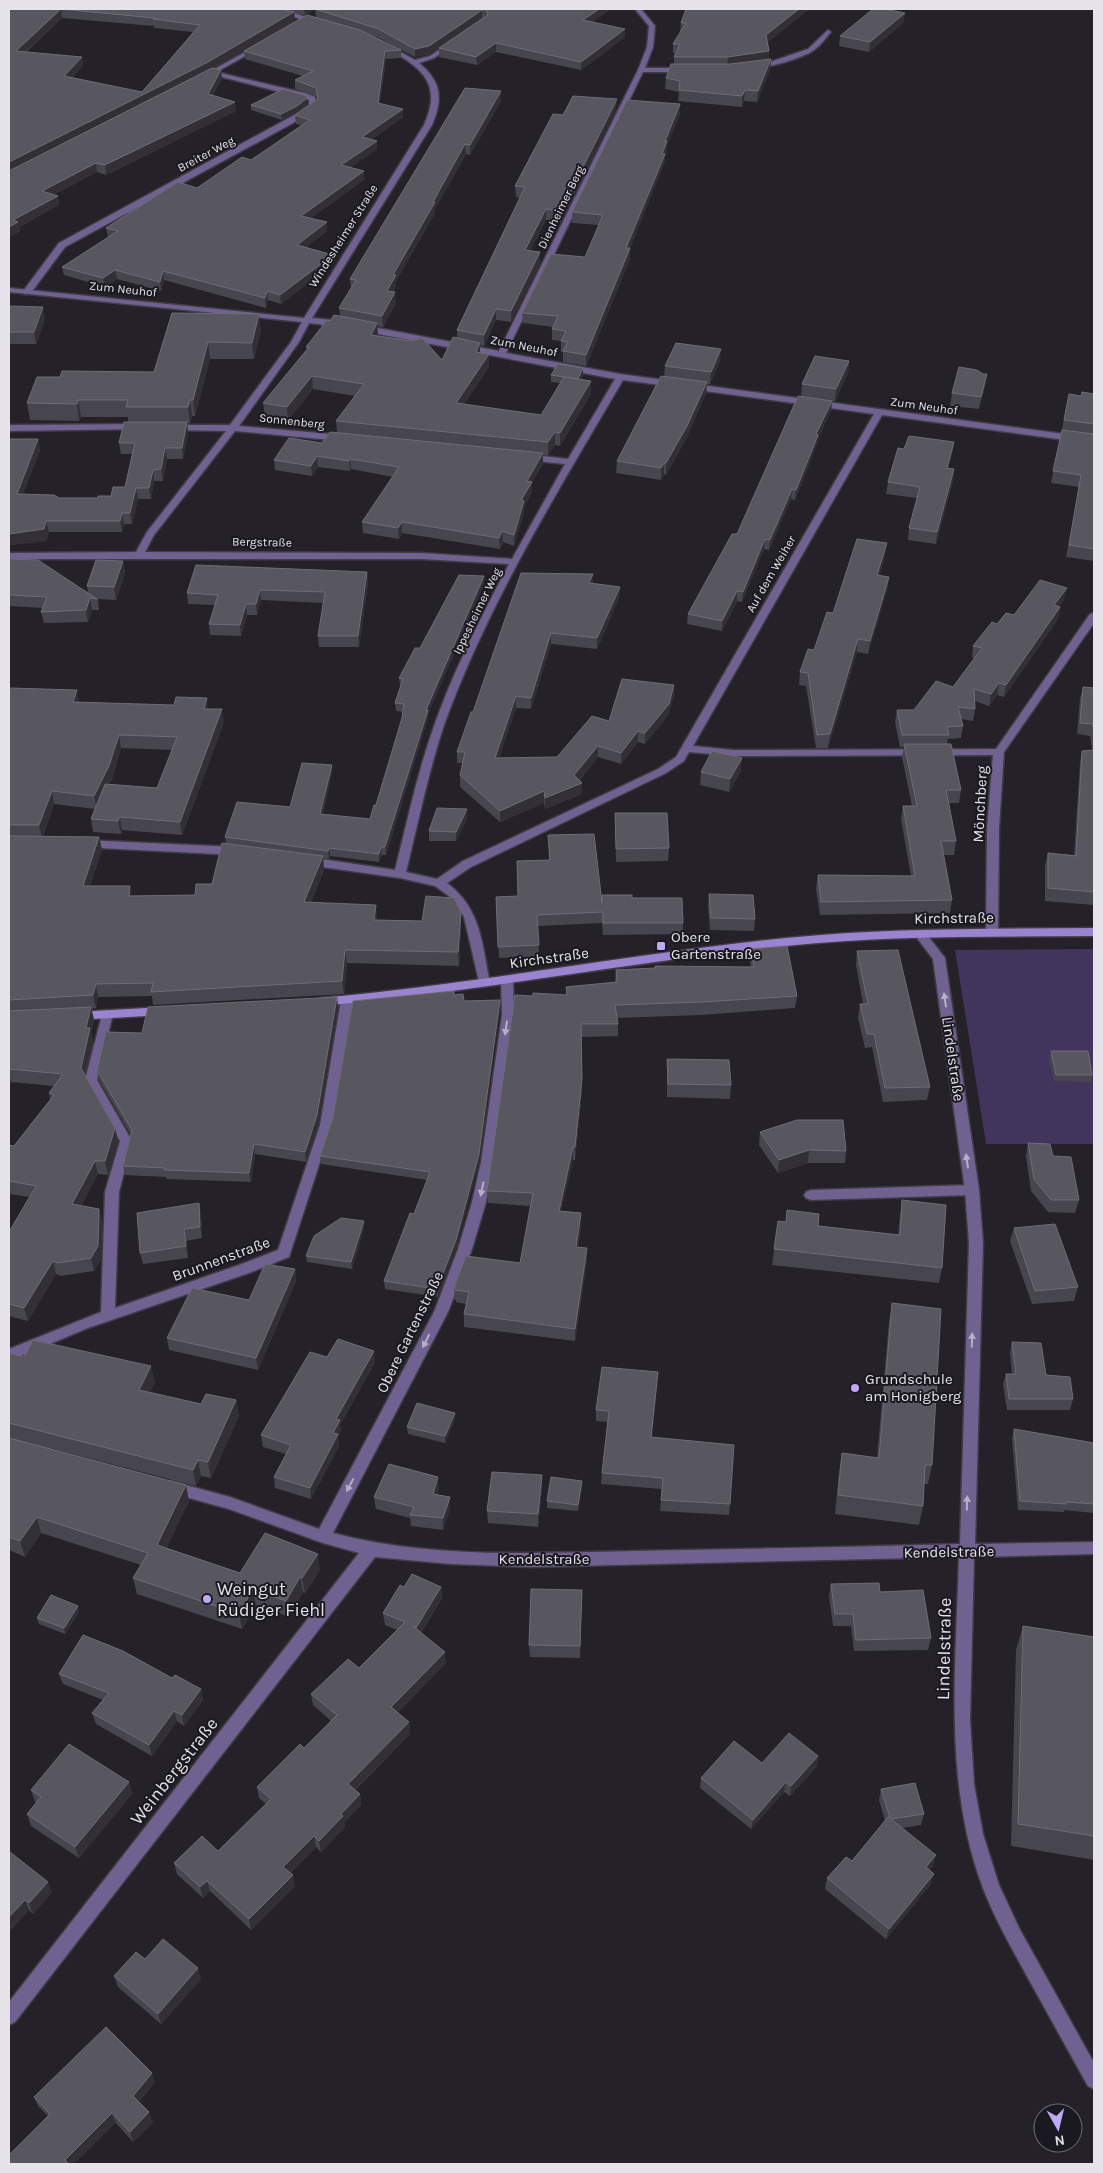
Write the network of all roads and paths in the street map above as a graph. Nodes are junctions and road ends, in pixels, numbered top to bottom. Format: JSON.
{"nodes":[{"id":1,"x":257,"y":9,"type":"edge"},
{"id":2,"x":638,"y":9,"type":"edge"},
{"id":3,"x":315,"y":14,"type":"edge"},
{"id":4,"x":306,"y":19,"type":"junction"},
{"id":5,"x":298,"y":24,"type":"edge"},
{"id":6,"x":325,"y":25,"type":"edge"},
{"id":7,"x":828,"y":32,"type":"dead end"},
{"id":8,"x":462,"y":36,"type":"edge"},
{"id":9,"x":263,"y":44,"type":"edge"},
{"id":10,"x":379,"y":44,"type":"edge"},
{"id":11,"x":415,"y":62,"type":"junction"},
{"id":12,"x":742,"y":67,"type":"edge"},
{"id":13,"x":641,"y":70,"type":"junction"},
{"id":14,"x":698,"y":70,"type":"edge"},
{"id":15,"x":212,"y":73,"type":"junction"},
{"id":16,"x":194,"y":82,"type":"edge"},
{"id":17,"x":9,"y":290,"type":"edge"},
{"id":18,"x":27,"y":292,"type":"junction"},
{"id":19,"x":308,"y":319,"type":"junction"},
{"id":20,"x":501,"y":355,"type":"junction"},
{"id":21,"x":620,"y":377,"type":"junction"},
{"id":22,"x":879,"y":413,"type":"junction"},
{"id":23,"x":9,"y":428,"type":"edge"},
{"id":24,"x":232,"y":428,"type":"junction"},
{"id":25,"x":356,"y":440,"type":"edge"},
{"id":26,"x":1094,"y":441,"type":"edge"},
{"id":27,"x":512,"y":456,"type":"edge"},
{"id":28,"x":571,"y":462,"type":"junction"},
{"id":29,"x":140,"y":553,"type":"junction"},
{"id":30,"x":9,"y":556,"type":"edge"},
{"id":31,"x":515,"y":562,"type":"junction"},
{"id":32,"x":1094,"y":616,"type":"edge"},
{"id":33,"x":687,"y":749,"type":"junction"},
{"id":34,"x":999,"y":752,"type":"junction"},
{"id":35,"x":70,"y":843,"type":"edge"},
{"id":36,"x":248,"y":853,"type":"edge"},
{"id":37,"x":296,"y":859,"type":"edge"},
{"id":38,"x":400,"y":874,"type":"junction"},
{"id":39,"x":439,"y":883,"type":"junction"},
{"id":40,"x":1094,"y":932,"type":"edge"},
{"id":41,"x":992,"y":933,"type":"junction"},
{"id":42,"x":920,"y":934,"type":"junction"},
{"id":43,"x":507,"y":980,"type":"junction"},
{"id":44,"x":484,"y":983,"type":"junction"},
{"id":45,"x":347,"y":1000,"type":"junction"},
{"id":46,"x":304,"y":1004,"type":"edge"},
{"id":47,"x":176,"y":1010,"type":"edge"},
{"id":48,"x":106,"y":1014,"type":"junction"},
{"id":49,"x":67,"y":1016,"type":"edge"},
{"id":50,"x":972,"y":1190,"type":"junction"},
{"id":51,"x":811,"y":1195,"type":"dead end"},
{"id":52,"x":108,"y":1315,"type":"junction"},
{"id":53,"x":9,"y":1355,"type":"edge"},
{"id":54,"x":154,"y":1482,"type":"edge"},
{"id":55,"x":322,"y":1537,"type":"junction"},
{"id":56,"x":1094,"y":1548,"type":"edge"},
{"id":57,"x":371,"y":1550,"type":"junction"},
{"id":58,"x":966,"y":1551,"type":"junction"},
{"id":59,"x":9,"y":2016,"type":"edge"},
{"id":60,"x":1094,"y":2080,"type":"edge"}],
"edges":[{"from":1,"to":4,"type":"street"},
{"from":2,"to":13,"type":"street","name":"Dienheimer Berg"},
{"from":3,"to":4,"type":"street"},
{"from":4,"to":5,"type":"street"},
{"from":4,"to":6,"type":"street"},
{"from":7,"to":12,"type":"street"},
{"from":8,"to":11,"type":"street"},
{"from":9,"to":15,"type":"street"},
{"from":10,"to":11,"type":"street","name":"Windesheimer Straße"},
{"from":11,"to":19,"type":"street","name":"Windesheimer Straße"},
{"from":13,"to":14,"type":"street"},
{"from":13,"to":20,"type":"street","name":"Dienheimer Berg"},
{"from":15,"to":16,"type":"street"},
{"from":15,"to":18,"type":"street","name":"Breiter Weg"},
{"from":17,"to":18,"type":"street","name":"Zum Neuhof"},
{"from":18,"to":19,"type":"street","name":"Zum Neuhof"},
{"from":19,"to":20,"type":"street","name":"Zum Neuhof"},
{"from":19,"to":24,"type":"street","name":"Windesheimer Straße"},
{"from":20,"to":21,"type":"street","name":"Zum Neuhof"},
{"from":21,"to":22,"type":"street","name":"Zum Neuhof"},
{"from":21,"to":28,"type":"street","name":"Ippesheimer Weg"},
{"from":22,"to":26,"type":"street","name":"Zum Neuhof"},
{"from":22,"to":33,"type":"street","name":"Auf dem Weiher"},
{"from":23,"to":24,"type":"street","name":"Sonnenberg"},
{"from":24,"to":25,"type":"street","name":"Sonnenberg"},
{"from":24,"to":29,"type":"street","name":"Windesheimer Straße"},
{"from":27,"to":28,"type":"street"},
{"from":28,"to":31,"type":"street","name":"Ippesheimer Weg"},
{"from":29,"to":30,"type":"street","name":"Bergstraße"},
{"from":29,"to":31,"type":"street","name":"Bergstraße"},
{"from":31,"to":38,"type":"street","name":"Ippesheimer Weg"},
{"from":32,"to":34,"type":"street","name":"Mönchberg"},
{"from":33,"to":34,"type":"street"},
{"from":33,"to":39,"type":"street","name":"Auf dem Weiher"},
{"from":34,"to":41,"type":"street","name":"Mönchberg"},
{"from":35,"to":36,"type":"street"},
{"from":37,"to":38,"type":"street"},
{"from":38,"to":39,"type":"street"},
{"from":39,"to":44,"type":"street"},
{"from":40,"to":41,"type":"street","name":"Kirchstraße"},
{"from":41,"to":42,"type":"street","name":"Kirchstraße"},
{"from":42,"to":43,"type":"street","name":"Kirchstraße"},
{"from":50,"to":42,"type":"street","name":"Lindelstraße","one_way":true},
{"from":43,"to":44,"type":"street","name":"Kirchstraße"},
{"from":43,"to":55,"type":"street","name":"Obere Gartenstraße","one_way":true},
{"from":44,"to":45,"type":"street","name":"Kirchstraße"},
{"from":45,"to":46,"type":"street","name":"Kirchstraße"},
{"from":45,"to":52,"type":"street","name":"Brunnenstraße"},
{"from":47,"to":48,"type":"street"},
{"from":48,"to":49,"type":"street"},
{"from":48,"to":52,"type":"street"},
{"from":50,"to":51,"type":"street"},
{"from":58,"to":50,"type":"street","name":"Lindelstraße","one_way":true},
{"from":52,"to":53,"type":"street","name":"Brunnenstraße"},
{"from":54,"to":55,"type":"street","name":"Kendelstraße"},
{"from":55,"to":57,"type":"street","name":"Kendelstraße"},
{"from":56,"to":58,"type":"street","name":"Kendelstraße"},
{"from":57,"to":58,"type":"street","name":"Kendelstraße"},
{"from":57,"to":59,"type":"street","name":"Weinbergstraße"},
{"from":58,"to":60,"type":"street","name":"Lindelstraße"}]}
